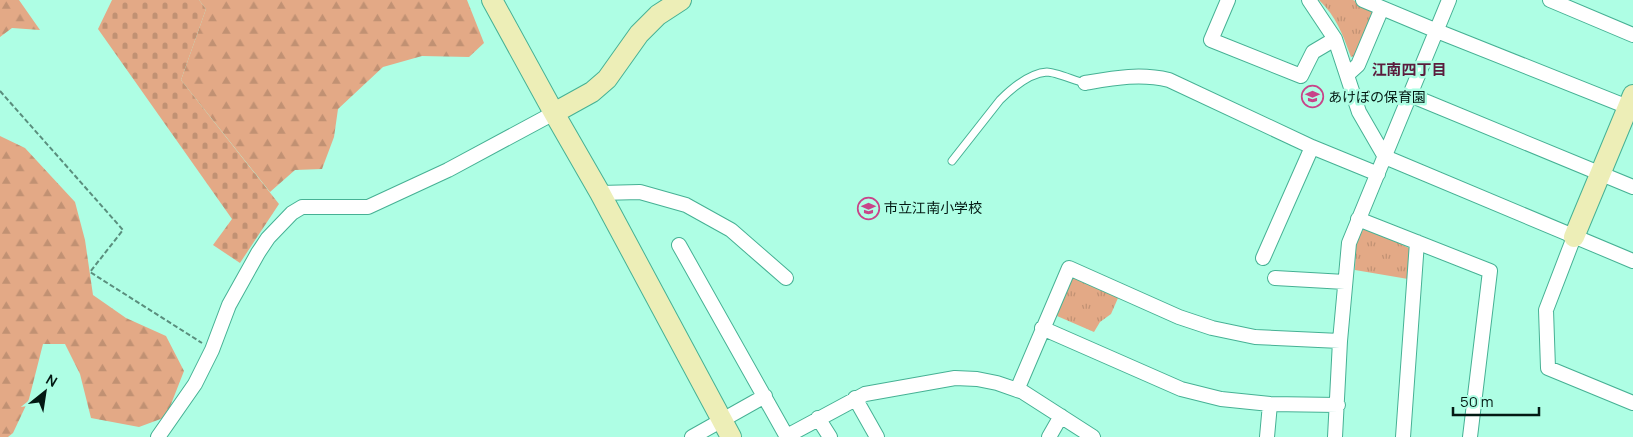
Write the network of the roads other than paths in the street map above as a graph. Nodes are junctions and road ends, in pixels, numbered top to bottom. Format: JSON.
{"nodes":[{"id":1,"x":492,"y":0,"type":"edge"},
{"id":2,"x":681,"y":0,"type":"edge"},
{"id":3,"x":1228,"y":0,"type":"edge"},
{"id":4,"x":1309,"y":0,"type":"edge"},
{"id":5,"x":1363,"y":0,"type":"edge"},
{"id":6,"x":1449,"y":0,"type":"edge"},
{"id":7,"x":1550,"y":0,"type":"edge"},
{"id":8,"x":1382,"y":8,"type":"junction"},
{"id":9,"x":1436,"y":32,"type":"junction"},
{"id":10,"x":1633,"y":35,"type":"edge"},
{"id":11,"x":1335,"y":39,"type":"junction"},
{"id":12,"x":1348,"y":74,"type":"junction"},
{"id":13,"x":1085,"y":83,"type":"joint"},
{"id":14,"x":1410,"y":96,"type":"junction"},
{"id":15,"x":1631,"y":103,"type":"edge"},
{"id":16,"x":554,"y":113,"type":"junction"},
{"id":17,"x":1312,"y":147,"type":"junction"},
{"id":18,"x":1385,"y":158,"type":"junction"},
{"id":19,"x":952,"y":161,"type":"dead end"},
{"id":20,"x":1600,"y":173,"type":"junction"},
{"id":21,"x":1378,"y":174,"type":"junction"},
{"id":22,"x":1633,"y":187,"type":"edge"},
{"id":23,"x":600,"y":193,"type":"junction"},
{"id":24,"x":1358,"y":219,"type":"junction"},
{"id":25,"x":1574,"y":237,"type":"junction"},
{"id":26,"x":1417,"y":242,"type":"junction"},
{"id":27,"x":679,"y":245,"type":"dead end"},
{"id":28,"x":1263,"y":258,"type":"dead end"},
{"id":29,"x":1633,"y":261,"type":"edge"},
{"id":30,"x":786,"y":278,"type":"dead end"},
{"id":31,"x":1275,"y":278,"type":"dead end"},
{"id":32,"x":1345,"y":282,"type":"junction"},
{"id":33,"x":1042,"y":328,"type":"junction"},
{"id":34,"x":1340,"y":341,"type":"junction"},
{"id":35,"x":1016,"y":390,"type":"junction"},
{"id":36,"x":765,"y":396,"type":"junction"},
{"id":37,"x":855,"y":398,"type":"junction"},
{"id":38,"x":1633,"y":403,"type":"edge"},
{"id":39,"x":1270,"y":404,"type":"junction"},
{"id":40,"x":1338,"y":405,"type":"junction"},
{"id":41,"x":1061,"y":416,"type":"junction"},
{"id":42,"x":818,"y":418,"type":"junction"},
{"id":43,"x":726,"y":429,"type":"edge"},
{"id":44,"x":158,"y":437,"type":"edge"},
{"id":45,"x":692,"y":437,"type":"edge"},
{"id":46,"x":787,"y":437,"type":"edge"},
{"id":47,"x":830,"y":437,"type":"edge"},
{"id":48,"x":877,"y":437,"type":"edge"},
{"id":49,"x":1049,"y":437,"type":"edge"},
{"id":50,"x":1092,"y":437,"type":"edge"},
{"id":51,"x":1267,"y":437,"type":"edge"},
{"id":52,"x":1335,"y":437,"type":"edge"},
{"id":53,"x":1402,"y":437,"type":"edge"},
{"id":54,"x":1470,"y":437,"type":"edge"}],
"edges":[{"from":1,"to":16,"type":"street"},
{"from":2,"to":16,"type":"street"},
{"from":3,"to":11,"type":"street"},
{"from":4,"to":11,"type":"street"},
{"from":5,"to":8,"type":"street"},
{"from":6,"to":9,"type":"street"},
{"from":7,"to":10,"type":"street"},
{"from":8,"to":9,"type":"street"},
{"from":8,"to":12,"type":"street"},
{"from":9,"to":14,"type":"street"},
{"from":9,"to":15,"type":"street"},
{"from":11,"to":12,"type":"street"},
{"from":12,"to":18,"type":"street"},
{"from":13,"to":17,"type":"street"},
{"from":13,"to":19,"type":"lane"},
{"from":14,"to":18,"type":"street"},
{"from":14,"to":20,"type":"street"},
{"from":15,"to":20,"type":"street"},
{"from":16,"to":23,"type":"street"},
{"from":16,"to":44,"type":"street"},
{"from":17,"to":21,"type":"street"},
{"from":17,"to":28,"type":"street"},
{"from":18,"to":21,"type":"street"},
{"from":18,"to":25,"type":"street"},
{"from":20,"to":22,"type":"street"},
{"from":20,"to":25,"type":"street"},
{"from":21,"to":24,"type":"street"},
{"from":23,"to":30,"type":"street"},
{"from":23,"to":43,"type":"street"},
{"from":24,"to":26,"type":"street"},
{"from":24,"to":32,"type":"street"},
{"from":25,"to":29,"type":"street"},
{"from":25,"to":38,"type":"street"},
{"from":26,"to":53,"type":"street"},
{"from":26,"to":54,"type":"street"},
{"from":27,"to":36,"type":"street"},
{"from":31,"to":32,"type":"street"},
{"from":32,"to":34,"type":"street"},
{"from":33,"to":34,"type":"street"},
{"from":33,"to":35,"type":"street"},
{"from":33,"to":39,"type":"street"},
{"from":34,"to":40,"type":"street"},
{"from":35,"to":37,"type":"street"},
{"from":35,"to":41,"type":"street"},
{"from":36,"to":43,"type":"street"},
{"from":36,"to":46,"type":"street"},
{"from":37,"to":42,"type":"street"},
{"from":37,"to":48,"type":"street"},
{"from":39,"to":40,"type":"street"},
{"from":39,"to":51,"type":"street"},
{"from":40,"to":52,"type":"street"},
{"from":41,"to":49,"type":"street"},
{"from":41,"to":50,"type":"street"},
{"from":42,"to":46,"type":"street"},
{"from":42,"to":47,"type":"street"},
{"from":43,"to":45,"type":"street"}]}
